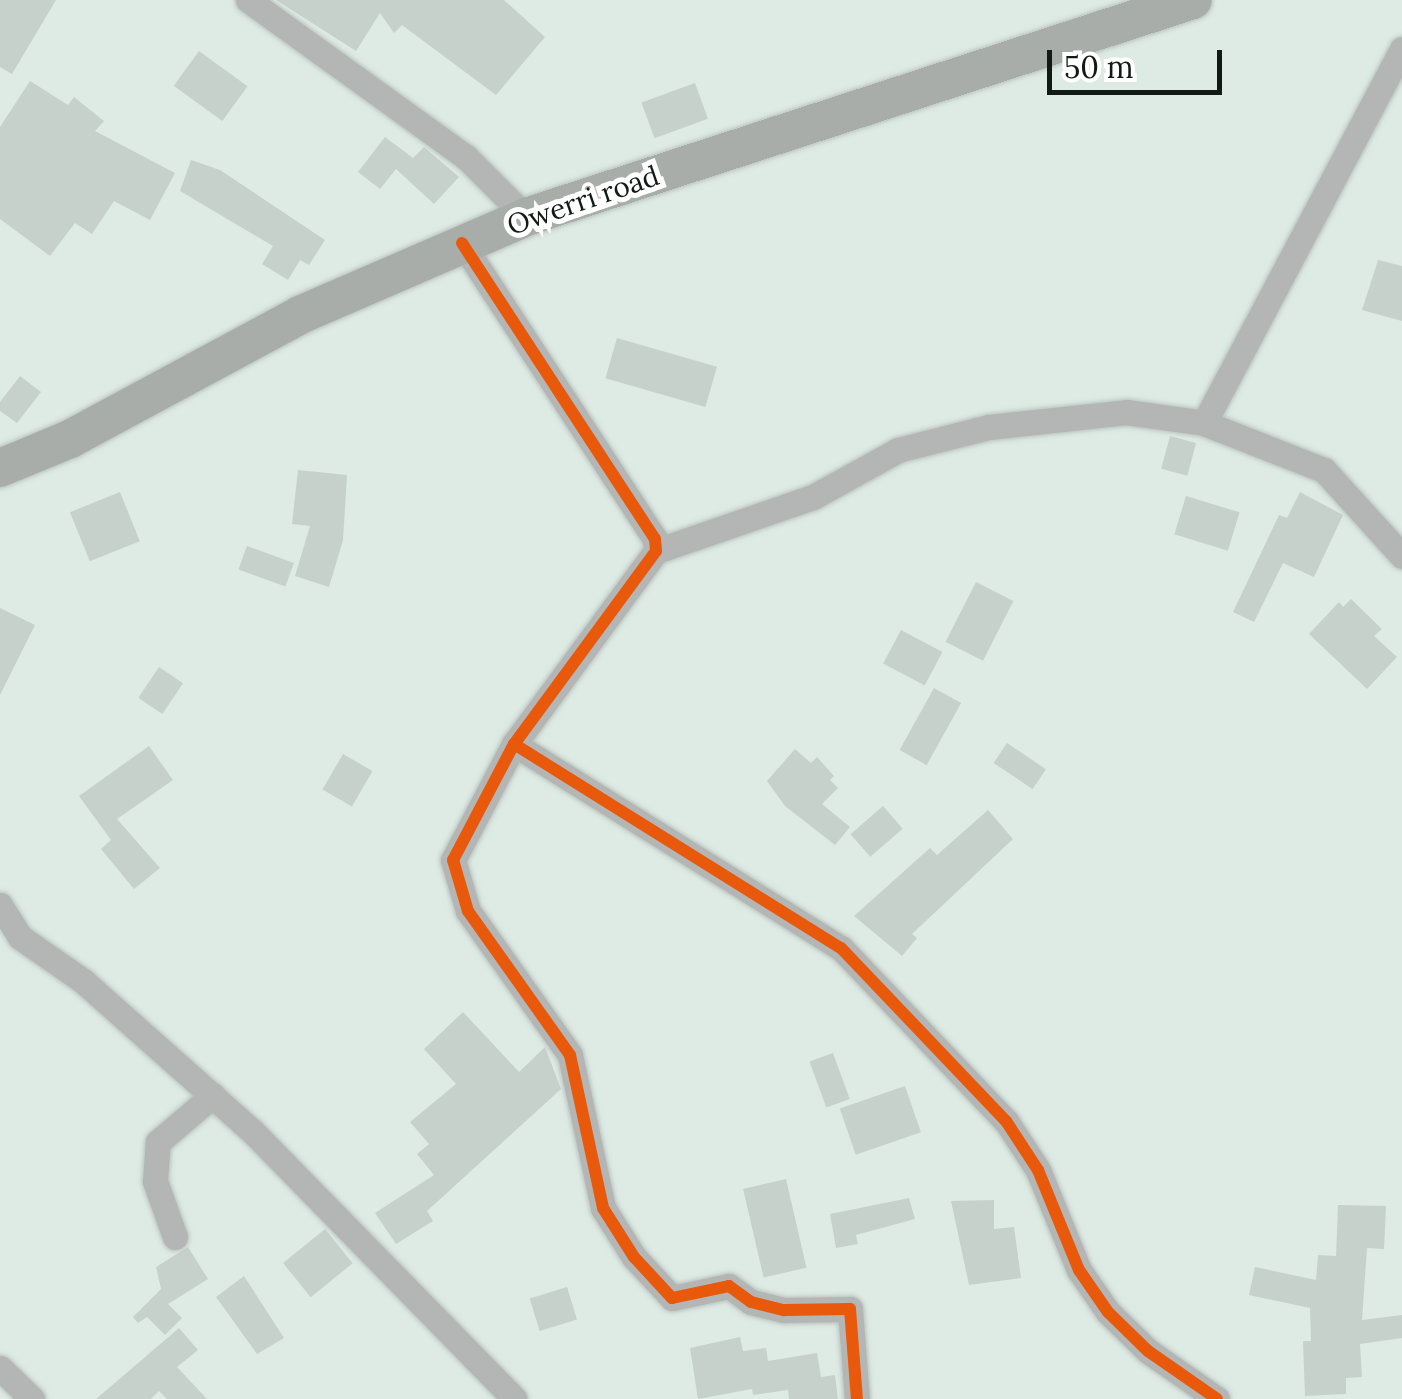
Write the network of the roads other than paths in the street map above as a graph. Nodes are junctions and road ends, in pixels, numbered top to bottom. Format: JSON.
{"nodes":[{"id":1,"x":248,"y":0,"type":"edge"},
{"id":2,"x":1193,"y":0,"type":"edge"},
{"id":3,"x":1402,"y":48,"type":"edge"},
{"id":4,"x":526,"y":217,"type":"junction"},
{"id":5,"x":462,"y":243,"type":"junction"},
{"id":6,"x":1204,"y":423,"type":"junction"},
{"id":7,"x":0,"y":468,"type":"edge"},
{"id":8,"x":656,"y":551,"type":"junction"},
{"id":9,"x":1402,"y":556,"type":"edge"},
{"id":10,"x":514,"y":744,"type":"junction"},
{"id":11,"x":0,"y":905,"type":"edge"},
{"id":12,"x":213,"y":1095,"type":"junction"},
{"id":13,"x":174,"y":1236,"type":"dead end"},
{"id":14,"x":0,"y":1368,"type":"edge"},
{"id":15,"x":32,"y":1399,"type":"edge"},
{"id":16,"x":514,"y":1399,"type":"edge"},
{"id":17,"x":857,"y":1399,"type":"edge"},
{"id":18,"x":1217,"y":1399,"type":"edge"}],
"edges":[{"from":1,"to":4,"type":"street"},
{"from":2,"to":4,"type":"main road","name":"Owerri road"},
{"from":3,"to":6,"type":"street"},
{"from":4,"to":5,"type":"main road","name":"Owerri road"},
{"from":5,"to":7,"type":"main road","name":"Owerri road"},
{"from":5,"to":8,"type":"street"},
{"from":6,"to":8,"type":"street"},
{"from":6,"to":9,"type":"street"},
{"from":8,"to":10,"type":"street"},
{"from":10,"to":17,"type":"street"},
{"from":10,"to":18,"type":"street"},
{"from":11,"to":12,"type":"street"},
{"from":12,"to":13,"type":"street"},
{"from":12,"to":16,"type":"street"},
{"from":14,"to":15,"type":"street"}]}
